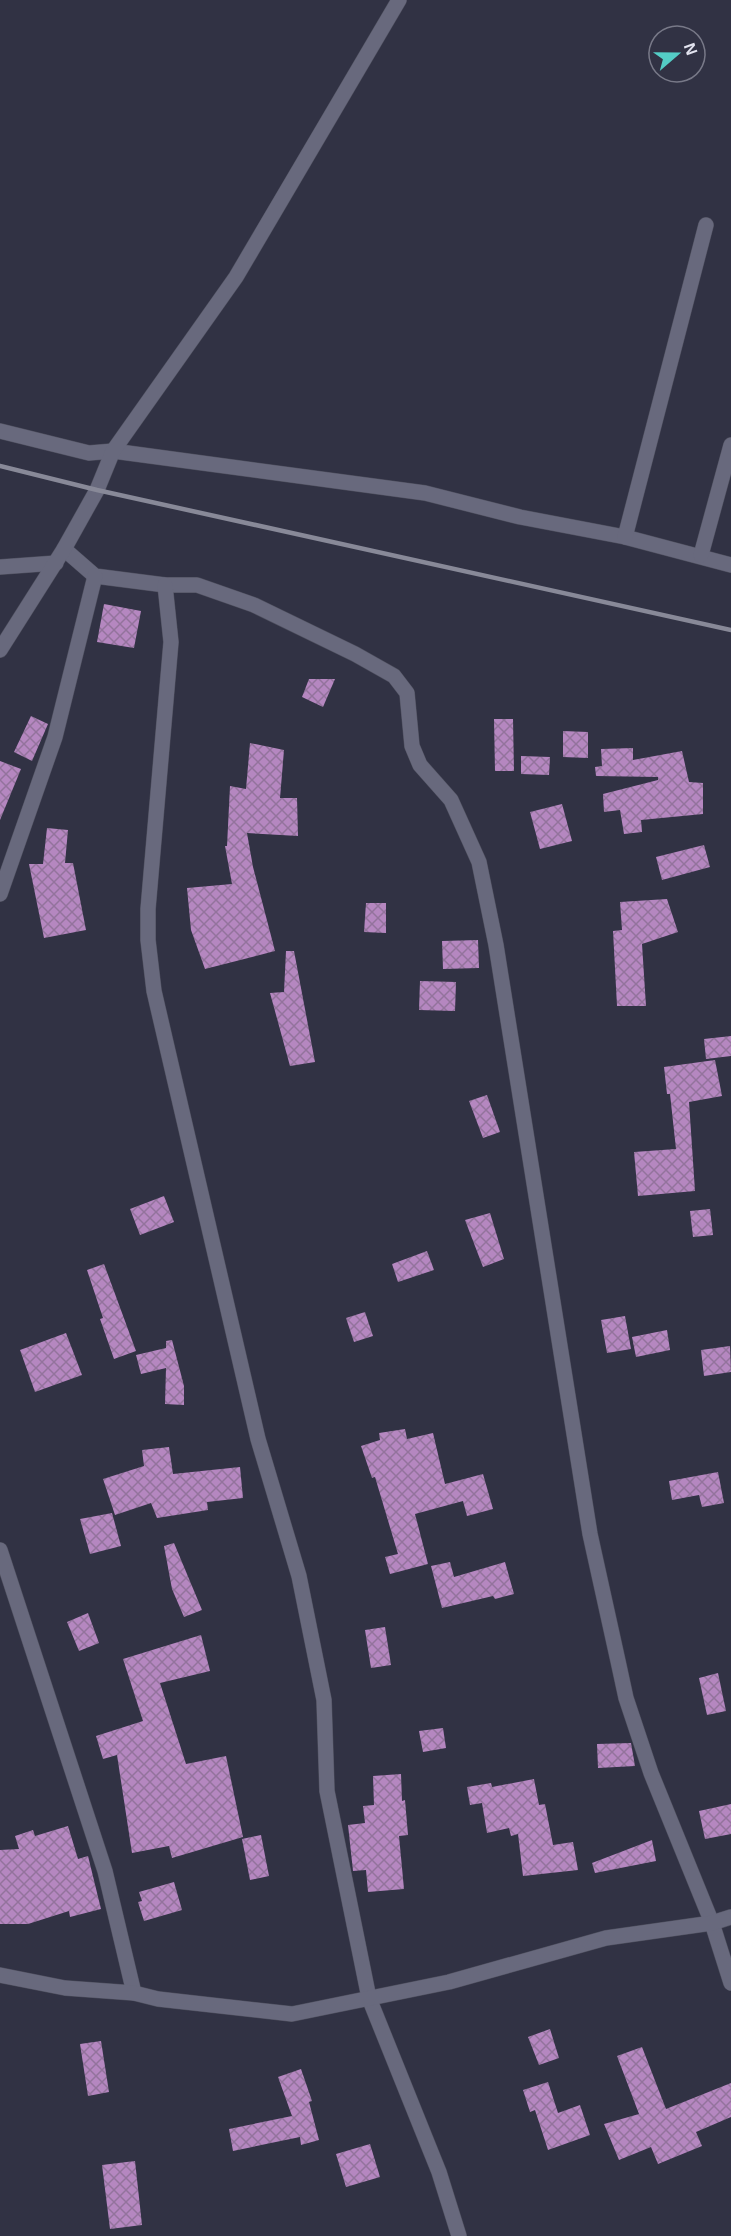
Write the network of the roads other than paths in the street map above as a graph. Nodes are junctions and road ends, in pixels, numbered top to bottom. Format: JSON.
{"nodes":[{"id":1,"x":399,"y":0,"type":"edge"},
{"id":2,"x":706,"y":225,"type":"dead end"},
{"id":3,"x":0,"y":430,"type":"edge"},
{"id":4,"x":731,"y":444,"type":"edge"},
{"id":5,"x":113,"y":451,"type":"junction"},
{"id":6,"x":625,"y":537,"type":"junction"},
{"id":7,"x":64,"y":549,"type":"junction"},
{"id":8,"x":700,"y":555,"type":"junction"},
{"id":9,"x":56,"y":563,"type":"junction"},
{"id":10,"x":2,"y":564,"type":"edge"},
{"id":11,"x":731,"y":565,"type":"edge"},
{"id":12,"x":95,"y":576,"type":"junction"},
{"id":13,"x":165,"y":585,"type":"junction"},
{"id":14,"x":0,"y":650,"type":"edge"},
{"id":15,"x":0,"y":894,"type":"edge"},
{"id":16,"x":0,"y":1550,"type":"edge"},
{"id":17,"x":6,"y":1584,"type":"edge"},
{"id":18,"x":731,"y":1917,"type":"edge"},
{"id":19,"x":712,"y":1923,"type":"junction"},
{"id":20,"x":0,"y":1975,"type":"edge"},
{"id":21,"x":731,"y":1983,"type":"edge"},
{"id":22,"x":134,"y":1993,"type":"junction"},
{"id":23,"x":369,"y":1998,"type":"junction"},
{"id":24,"x":459,"y":2236,"type":"edge"}],
"edges":[{"from":1,"to":5,"type":"street"},
{"from":2,"to":6,"type":"street"},
{"from":3,"to":5,"type":"street"},
{"from":4,"to":8,"type":"street"},
{"from":5,"to":6,"type":"street"},
{"from":5,"to":7,"type":"street"},
{"from":6,"to":8,"type":"street"},
{"from":7,"to":9,"type":"street"},
{"from":7,"to":12,"type":"street"},
{"from":8,"to":11,"type":"street"},
{"from":9,"to":10,"type":"street"},
{"from":9,"to":14,"type":"street"},
{"from":12,"to":13,"type":"street"},
{"from":12,"to":15,"type":"street"},
{"from":13,"to":19,"type":"street"},
{"from":13,"to":23,"type":"street"},
{"from":16,"to":17,"type":"street"},
{"from":17,"to":22,"type":"street"},
{"from":18,"to":19,"type":"street"},
{"from":19,"to":21,"type":"street"},
{"from":19,"to":23,"type":"street"},
{"from":20,"to":22,"type":"street"},
{"from":22,"to":23,"type":"street"},
{"from":23,"to":24,"type":"street"}]}
